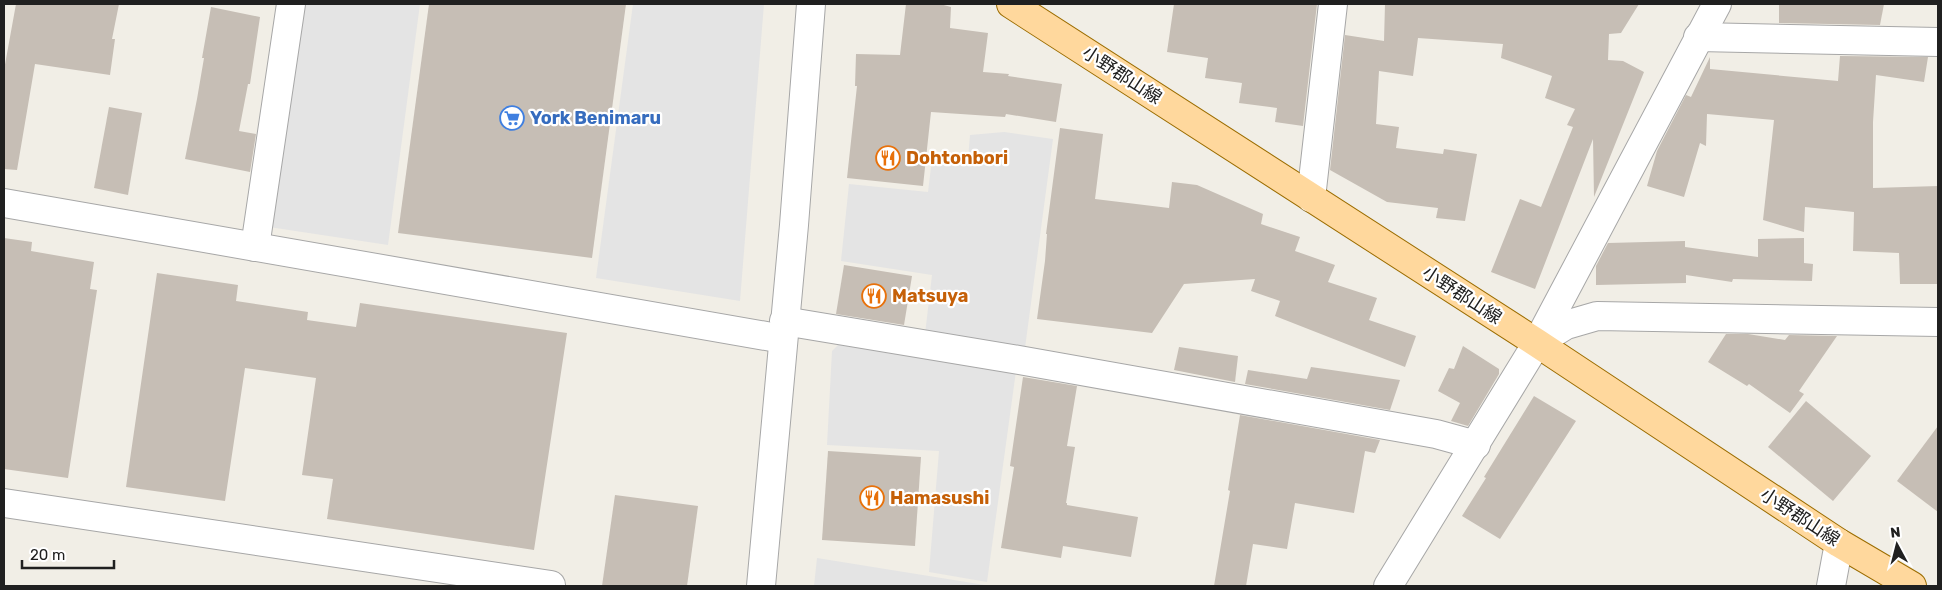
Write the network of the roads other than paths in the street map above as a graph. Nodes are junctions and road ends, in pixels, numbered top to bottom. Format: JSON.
{"nodes":[{"id":1,"x":291,"y":4,"type":"edge"},
{"id":2,"x":811,"y":4,"type":"edge"},
{"id":3,"x":1012,"y":4,"type":"edge"},
{"id":4,"x":1333,"y":4,"type":"edge"},
{"id":5,"x":1717,"y":4,"type":"edge"},
{"id":6,"x":1698,"y":38,"type":"junction"},
{"id":7,"x":1938,"y":42,"type":"edge"},
{"id":8,"x":1311,"y":198,"type":"junction"},
{"id":9,"x":4,"y":203,"type":"edge"},
{"id":10,"x":255,"y":247,"type":"junction"},
{"id":11,"x":1938,"y":322,"type":"edge"},
{"id":12,"x":784,"y":330,"type":"junction"},
{"id":13,"x":1537,"y":343,"type":"junction"},
{"id":14,"x":1476,"y":446,"type":"junction"},
{"id":15,"x":4,"y":503,"type":"edge"},
{"id":16,"x":1839,"y":544,"type":"junction"},
{"id":17,"x":551,"y":585,"type":"edge"},
{"id":18,"x":761,"y":586,"type":"edge"},
{"id":19,"x":1388,"y":586,"type":"edge"},
{"id":20,"x":1831,"y":586,"type":"edge"},
{"id":21,"x":1912,"y":586,"type":"edge"}],
"edges":[{"from":1,"to":10,"type":"street"},
{"from":2,"to":12,"type":"street"},
{"from":3,"to":8,"type":"main road","name":"小野郡山線"},
{"from":4,"to":8,"type":"street"},
{"from":5,"to":6,"type":"street"},
{"from":6,"to":7,"type":"street"},
{"from":6,"to":13,"type":"street"},
{"from":8,"to":13,"type":"main road","name":"小野郡山線"},
{"from":9,"to":10,"type":"street"},
{"from":10,"to":12,"type":"street"},
{"from":11,"to":13,"type":"street"},
{"from":12,"to":14,"type":"street"},
{"from":12,"to":18,"type":"street"},
{"from":13,"to":14,"type":"street"},
{"from":13,"to":16,"type":"main road","name":"小野郡山線"},
{"from":14,"to":19,"type":"street"},
{"from":15,"to":17,"type":"street"},
{"from":16,"to":20,"type":"street"},
{"from":16,"to":21,"type":"main road","name":"小野郡山線"}]}
